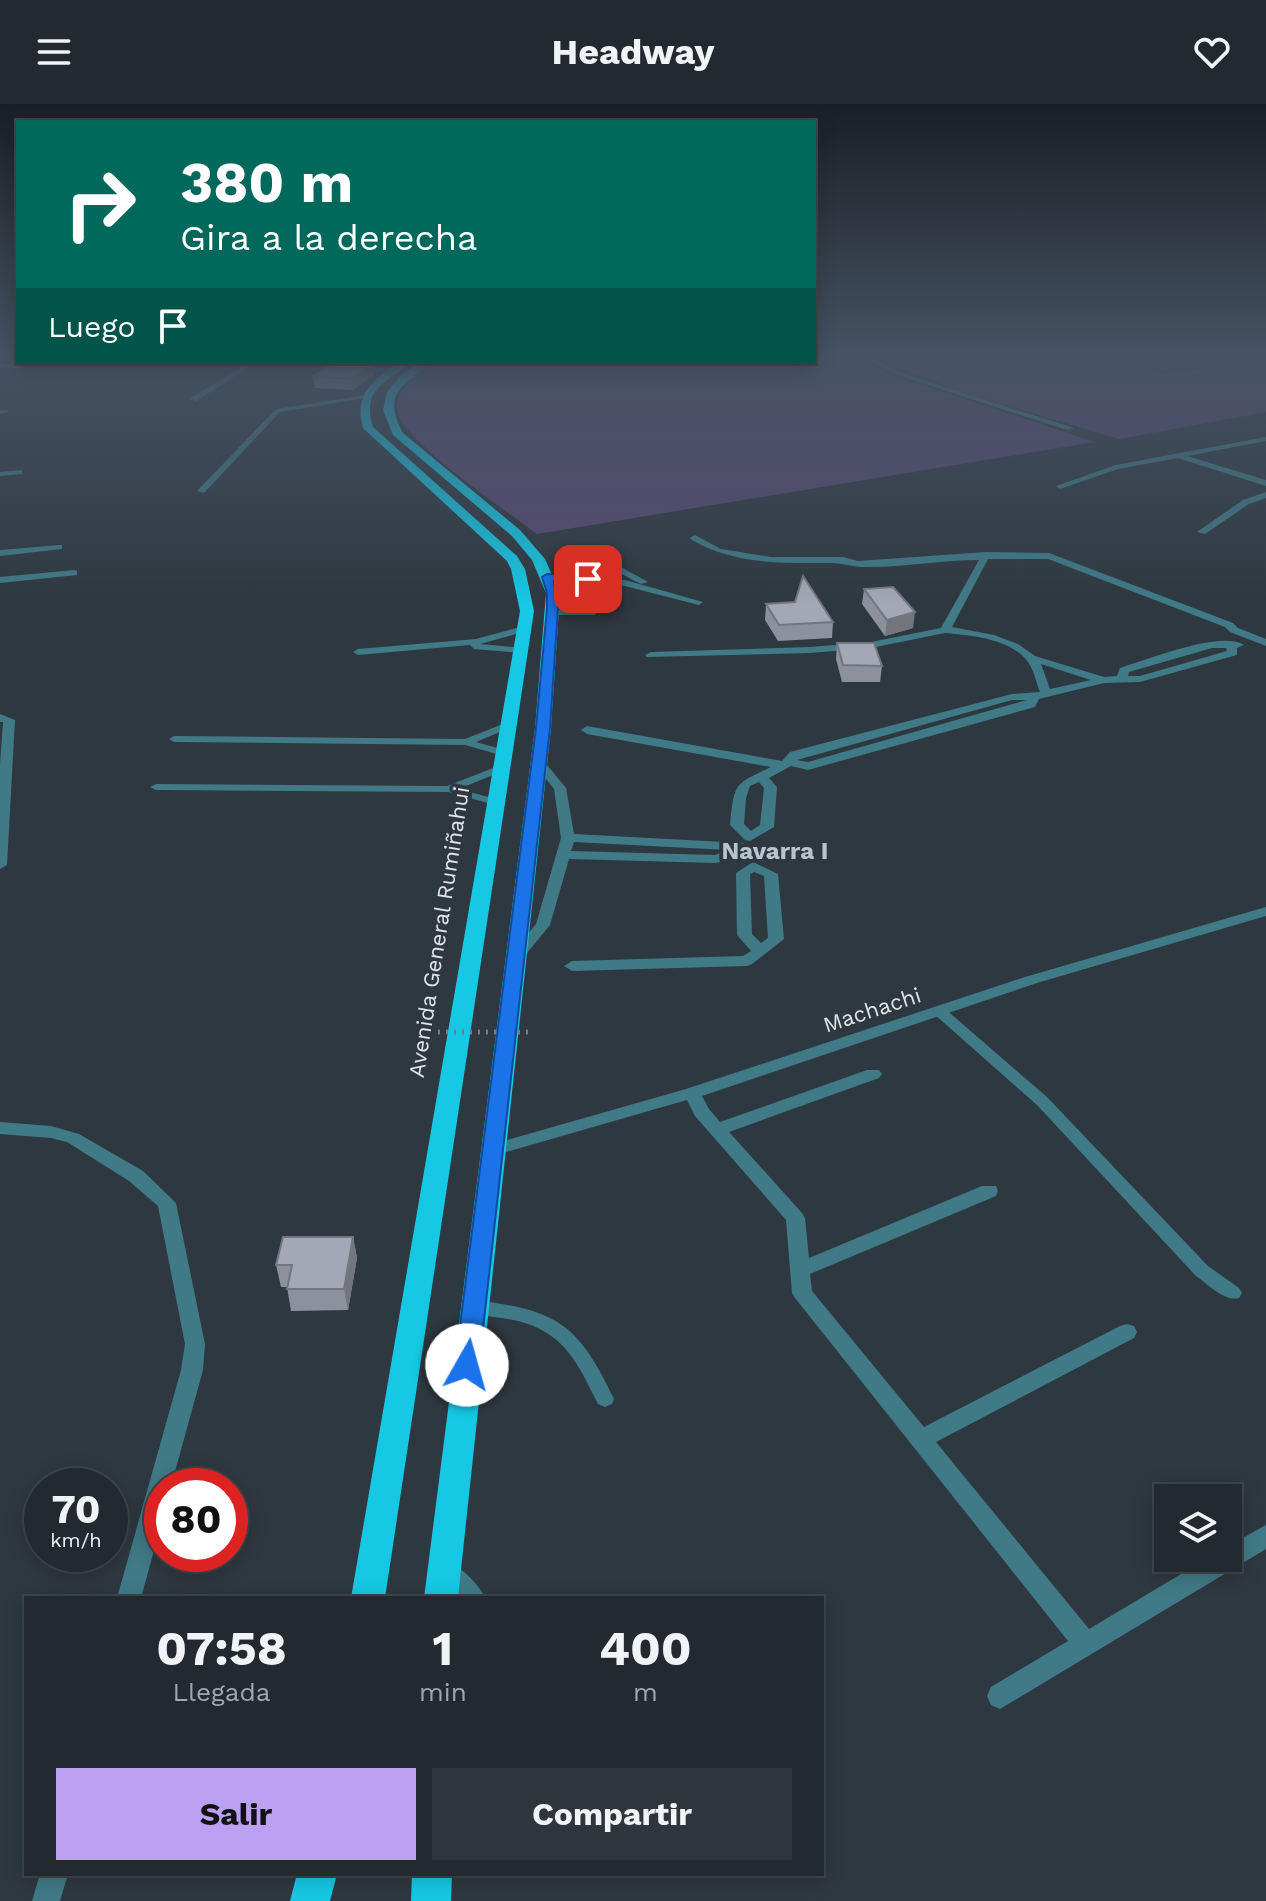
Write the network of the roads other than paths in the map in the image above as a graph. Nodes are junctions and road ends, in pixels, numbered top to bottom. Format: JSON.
{"nodes":[{"id":1,"x":252,"y":438,"type":"edge"},
{"id":2,"x":376,"y":438,"type":"edge"},
{"id":3,"x":401,"y":438,"type":"edge"},
{"id":4,"x":1266,"y":439,"type":"edge"},
{"id":5,"x":1181,"y":454,"type":"junction"},
{"id":6,"x":19,"y":472,"type":"dead end"},
{"id":7,"x":0,"y":474,"type":"edge"},
{"id":8,"x":1266,"y":481,"type":"edge"},
{"id":9,"x":1060,"y":486,"type":"dead end"},
{"id":10,"x":201,"y":491,"type":"dead end"},
{"id":11,"x":1266,"y":495,"type":"edge"},
{"id":12,"x":1202,"y":532,"type":"dead end"},
{"id":13,"x":695,"y":538,"type":"dead end"},
{"id":14,"x":59,"y":547,"type":"dead end"},
{"id":15,"x":0,"y":553,"type":"edge"},
{"id":16,"x":986,"y":555,"type":"junction"},
{"id":17,"x":605,"y":562,"type":"dead end"},
{"id":18,"x":74,"y":573,"type":"dead end"},
{"id":19,"x":0,"y":580,"type":"edge"},
{"id":20,"x":551,"y":595,"type":"junction"},
{"id":21,"x":673,"y":596,"type":"junction"},
{"id":22,"x":699,"y":602,"type":"dead end"},
{"id":23,"x":524,"y":629,"type":"junction"},
{"id":24,"x":945,"y":630,"type":"junction"},
{"id":25,"x":1260,"y":641,"type":"edge"},
{"id":26,"x":458,"y":643,"type":"junction"},
{"id":27,"x":521,"y":650,"type":"junction"},
{"id":28,"x":358,"y":652,"type":"dead end"},
{"id":29,"x":651,"y":655,"type":"dead end"},
{"id":30,"x":1031,"y":658,"type":"junction"},
{"id":31,"x":1104,"y":680,"type":"junction"},
{"id":32,"x":1040,"y":696,"type":"junction"},
{"id":33,"x":5,"y":719,"type":"edge"},
{"id":34,"x":508,"y":725,"type":"junction"},
{"id":35,"x":587,"y":730,"type":"dead end"},
{"id":36,"x":174,"y":739,"type":"dead end"},
{"id":37,"x":466,"y":742,"type":"junction"},
{"id":38,"x":502,"y":761,"type":"junction"},
{"id":39,"x":539,"y":763,"type":"junction"},
{"id":40,"x":788,"y":764,"type":"junction"},
{"id":41,"x":759,"y":775,"type":"junction"},
{"id":42,"x":156,"y":787,"type":"dead end"},
{"id":43,"x":448,"y":789,"type":"junction"},
{"id":44,"x":495,"y":802,"type":"junction"},
{"id":45,"x":568,"y":838,"type":"junction"},
{"id":46,"x":750,"y":842,"type":"junction"},
{"id":47,"x":562,"y":855,"type":"junction"},
{"id":48,"x":0,"y":865,"type":"edge"},
{"id":49,"x":753,"y":866,"type":"junction"},
{"id":50,"x":1266,"y":911,"type":"edge"},
{"id":51,"x":760,"y":951,"type":"junction"},
{"id":52,"x":517,"y":956,"type":"junction"},
{"id":53,"x":572,"y":966,"type":"dead end"},
{"id":54,"x":939,"y":1011,"type":"junction"},
{"id":55,"x":873,"y":1074,"type":"dead end"},
{"id":56,"x":692,"y":1093,"type":"junction"},
{"id":57,"x":0,"y":1128,"type":"edge"},
{"id":58,"x":719,"y":1129,"type":"junction"},
{"id":59,"x":492,"y":1150,"type":"junction"},
{"id":60,"x":989,"y":1191,"type":"dead end"},
{"id":61,"x":800,"y":1270,"type":"junction"},
{"id":62,"x":1233,"y":1293,"type":"dead end"},
{"id":63,"x":474,"y":1307,"type":"junction"},
{"id":64,"x":1127,"y":1332,"type":"dead end"},
{"id":65,"x":605,"y":1399,"type":"dead end"},
{"id":66,"x":920,"y":1440,"type":"junction"},
{"id":67,"x":1266,"y":1536,"type":"edge"},
{"id":68,"x":442,"y":1582,"type":"edge"},
{"id":69,"x":130,"y":1596,"type":"edge"},
{"id":70,"x":368,"y":1596,"type":"edge"},
{"id":71,"x":470,"y":1596,"type":"edge"},
{"id":72,"x":1086,"y":1645,"type":"junction"},
{"id":73,"x":1000,"y":1696,"type":"dead end"},
{"id":74,"x":53,"y":1876,"type":"edge"},
{"id":75,"x":316,"y":1876,"type":"edge"},
{"id":76,"x":432,"y":1876,"type":"edge"},
{"id":77,"x":46,"y":1901,"type":"edge"},
{"id":78,"x":310,"y":1901,"type":"edge"},
{"id":79,"x":431,"y":1901,"type":"edge"}],
"edges":[{"from":1,"to":10,"type":"lane"},
{"from":2,"to":23,"type":"highway","name":"Avenida General Rumiñahui"},
{"from":3,"to":20,"type":"highway"},
{"from":4,"to":5,"type":"street"},
{"from":5,"to":8,"type":"street"},
{"from":5,"to":9,"type":"street"},
{"from":6,"to":7,"type":"lane"},
{"from":11,"to":12,"type":"street"},
{"from":13,"to":16,"type":"street"},
{"from":14,"to":15,"type":"lane"},
{"from":16,"to":24,"type":"street"},
{"from":16,"to":25,"type":"street"},
{"from":17,"to":21,"type":"lane"},
{"from":18,"to":19,"type":"lane"},
{"from":20,"to":21,"type":"lane"},
{"from":20,"to":39,"type":"highway"},
{"from":21,"to":22,"type":"lane"},
{"from":23,"to":26,"type":"lane"},
{"from":23,"to":27,"type":"highway","name":"Avenida General Rumiñahui"},
{"from":24,"to":29,"type":"street"},
{"from":24,"to":30,"type":"street"},
{"from":25,"to":31,"type":"street"},
{"from":26,"to":27,"type":"lane"},
{"from":26,"to":28,"type":"lane"},
{"from":27,"to":34,"type":"highway","name":"Avenida General Rumiñahui"},
{"from":30,"to":31,"type":"street"},
{"from":30,"to":32,"type":"street"},
{"from":31,"to":32,"type":"street"},
{"from":32,"to":40,"type":"street"},
{"from":33,"to":48,"type":"street"},
{"from":34,"to":37,"type":"lane"},
{"from":34,"to":38,"type":"highway","name":"Avenida General Rumiñahui"},
{"from":35,"to":40,"type":"street"},
{"from":36,"to":37,"type":"lane"},
{"from":37,"to":38,"type":"lane"},
{"from":38,"to":43,"type":"lane"},
{"from":38,"to":44,"type":"highway","name":"Avenida General Rumiñahui"},
{"from":39,"to":45,"type":"street"},
{"from":39,"to":52,"type":"highway"},
{"from":40,"to":41,"type":"street"},
{"from":41,"to":46,"type":"street"},
{"from":41,"to":46,"type":"street"},
{"from":42,"to":43,"type":"lane"},
{"from":43,"to":44,"type":"lane"},
{"from":44,"to":70,"type":"highway","name":"Avenida General Rumiñahui"},
{"from":45,"to":46,"type":"street"},
{"from":45,"to":47,"type":"street"},
{"from":46,"to":47,"type":"street"},
{"from":46,"to":49,"type":"street"},
{"from":47,"to":52,"type":"street"},
{"from":49,"to":51,"type":"street"},
{"from":49,"to":51,"type":"street"},
{"from":50,"to":54,"type":"street","name":"Machachi"},
{"from":51,"to":53,"type":"street"},
{"from":52,"to":59,"type":"highway"},
{"from":54,"to":56,"type":"street","name":"Machachi"},
{"from":54,"to":62,"type":"lane"},
{"from":55,"to":58,"type":"street"},
{"from":56,"to":58,"type":"street"},
{"from":56,"to":59,"type":"street","name":"Machachi"},
{"from":57,"to":69,"type":"street"},
{"from":58,"to":61,"type":"street"},
{"from":59,"to":63,"type":"highway"},
{"from":60,"to":61,"type":"street"},
{"from":61,"to":66,"type":"street"},
{"from":63,"to":65,"type":"lane"},
{"from":63,"to":68,"type":"highway"},
{"from":64,"to":66,"type":"street"},
{"from":66,"to":72,"type":"street"},
{"from":67,"to":72,"type":"street"},
{"from":68,"to":71,"type":"lane"},
{"from":72,"to":73,"type":"street"},
{"from":74,"to":77,"type":"street"},
{"from":75,"to":78,"type":"highway"},
{"from":76,"to":79,"type":"highway"}]}
